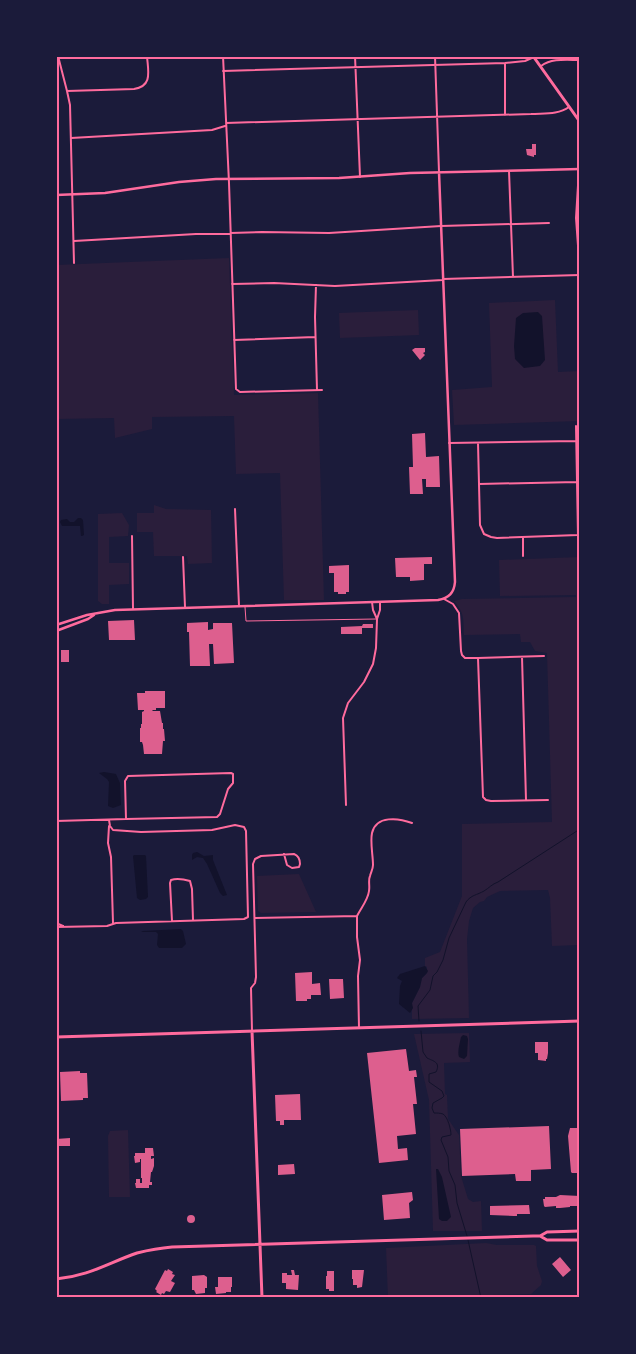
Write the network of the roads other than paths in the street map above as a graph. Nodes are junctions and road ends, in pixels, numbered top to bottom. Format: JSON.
{"nodes":[{"id":1,"x":58,"y":56,"type":"edge"},
{"id":2,"x":147,"y":56,"type":"edge"},
{"id":3,"x":223,"y":56,"type":"edge"},
{"id":4,"x":355,"y":56,"type":"edge"},
{"id":5,"x":435,"y":56,"type":"edge"},
{"id":6,"x":534,"y":56,"type":"edge"},
{"id":7,"x":580,"y":60,"type":"edge"},
{"id":8,"x":505,"y":63,"type":"junction"},
{"id":9,"x":436,"y":64,"type":"junction"},
{"id":10,"x":540,"y":66,"type":"junction"},
{"id":11,"x":356,"y":67,"type":"junction"},
{"id":12,"x":223,"y":71,"type":"junction"},
{"id":13,"x":67,"y":91,"type":"junction"},
{"id":14,"x":569,"y":107,"type":"junction"},
{"id":15,"x":504,"y":115,"type":"junction"},
{"id":16,"x":578,"y":116,"type":"edge"},
{"id":17,"x":438,"y":117,"type":"junction"},
{"id":18,"x":358,"y":119,"type":"junction"},
{"id":19,"x":580,"y":122,"type":"edge"},
{"id":20,"x":226,"y":124,"type":"junction"},
{"id":21,"x":71,"y":138,"type":"junction"},
{"id":22,"x":579,"y":169,"type":"edge"},
{"id":23,"x":509,"y":170,"type":"junction"},
{"id":24,"x":440,"y":172,"type":"junction"},
{"id":25,"x":360,"y":177,"type":"junction"},
{"id":26,"x":229,"y":179,"type":"junction"},
{"id":27,"x":56,"y":195,"type":"edge"},
{"id":28,"x":72,"y":195,"type":"junction"},
{"id":29,"x":549,"y":222,"type":"dead end"},
{"id":30,"x":511,"y":224,"type":"junction"},
{"id":31,"x":441,"y":226,"type":"junction"},
{"id":32,"x":578,"y":227,"type":"edge"},
{"id":33,"x":230,"y":232,"type":"junction"},
{"id":34,"x":74,"y":241,"type":"junction"},
{"id":35,"x":74,"y":263,"type":"dead end"},
{"id":36,"x":580,"y":274,"type":"edge"},
{"id":37,"x":513,"y":277,"type":"junction"},
{"id":38,"x":443,"y":279,"type":"junction"},
{"id":39,"x":232,"y":284,"type":"junction"},
{"id":40,"x":316,"y":286,"type":"junction"},
{"id":41,"x":315,"y":337,"type":"junction"},
{"id":42,"x":234,"y":340,"type":"junction"},
{"id":43,"x":317,"y":390,"type":"junction"},
{"id":44,"x":322,"y":390,"type":"dead end"},
{"id":45,"x":576,"y":426,"type":"dead end"},
{"id":46,"x":576,"y":441,"type":"junction"},
{"id":47,"x":478,"y":443,"type":"junction"},
{"id":48,"x":449,"y":444,"type":"junction"},
{"id":49,"x":577,"y":482,"type":"junction"},
{"id":50,"x":479,"y":484,"type":"junction"},
{"id":51,"x":235,"y":510,"type":"dead end"},
{"id":52,"x":579,"y":535,"type":"edge"},
{"id":53,"x":132,"y":536,"type":"dead end"},
{"id":54,"x":523,"y":537,"type":"junction"},
{"id":55,"x":523,"y":556,"type":"dead end"},
{"id":56,"x":183,"y":557,"type":"dead end"},
{"id":57,"x":445,"y":598,"type":"junction"},
{"id":58,"x":372,"y":602,"type":"junction"},
{"id":59,"x":380,"y":602,"type":"junction"},
{"id":60,"x":239,"y":606,"type":"junction"},
{"id":61,"x":246,"y":606,"type":"junction"},
{"id":62,"x":185,"y":608,"type":"junction"},
{"id":63,"x":133,"y":609,"type":"junction"},
{"id":64,"x":95,"y":614,"type":"junction"},
{"id":65,"x":377,"y":619,"type":"junction"},
{"id":66,"x":56,"y":625,"type":"edge"},
{"id":67,"x":56,"y":631,"type":"edge"},
{"id":68,"x":544,"y":656,"type":"dead end"},
{"id":69,"x":522,"y":657,"type":"junction"},
{"id":70,"x":478,"y":658,"type":"junction"},
{"id":71,"x":526,"y":800,"type":"junction"},
{"id":72,"x":548,"y":800,"type":"dead end"},
{"id":73,"x":346,"y":806,"type":"dead end"},
{"id":74,"x":126,"y":819,"type":"junction"},
{"id":75,"x":109,"y":820,"type":"junction"},
{"id":76,"x":56,"y":822,"type":"edge"},
{"id":77,"x":412,"y":823,"type":"dead end"},
{"id":78,"x":109,"y":825,"type":"junction"},
{"id":79,"x":284,"y":854,"type":"junction"},
{"id":80,"x":357,"y":916,"type":"junction"},
{"id":81,"x":255,"y":918,"type":"junction"},
{"id":82,"x":193,"y":920,"type":"junction"},
{"id":83,"x":172,"y":921,"type":"junction"},
{"id":84,"x":56,"y":923,"type":"edge"},
{"id":85,"x":113,"y":923,"type":"junction"},
{"id":86,"x":56,"y":927,"type":"edge"},
{"id":87,"x":66,"y":927,"type":"junction"},
{"id":88,"x":580,"y":1021,"type":"edge"},
{"id":89,"x":359,"y":1028,"type":"junction"},
{"id":90,"x":252,"y":1031,"type":"junction"},
{"id":91,"x":56,"y":1037,"type":"edge"},
{"id":92,"x":580,"y":1231,"type":"edge"},
{"id":93,"x":540,"y":1236,"type":"junction"},
{"id":94,"x":580,"y":1240,"type":"edge"},
{"id":95,"x":260,"y":1244,"type":"junction"},
{"id":96,"x":56,"y":1279,"type":"edge"},
{"id":97,"x":262,"y":1298,"type":"edge"}],
"edges":[{"from":1,"to":13,"type":"street"},
{"from":2,"to":13,"type":"street"},
{"from":3,"to":12,"type":"street"},
{"from":4,"to":11,"type":"street"},
{"from":5,"to":9,"type":"street"},
{"from":6,"to":8,"type":"street"},
{"from":6,"to":10,"type":"main road"},
{"from":7,"to":10,"type":"street"},
{"from":8,"to":9,"type":"street"},
{"from":8,"to":15,"type":"street"},
{"from":9,"to":11,"type":"street"},
{"from":9,"to":17,"type":"street"},
{"from":10,"to":14,"type":"main road"},
{"from":11,"to":12,"type":"street"},
{"from":11,"to":18,"type":"street"},
{"from":12,"to":20,"type":"street"},
{"from":13,"to":21,"type":"street"},
{"from":14,"to":15,"type":"street"},
{"from":14,"to":16,"type":"main road"},
{"from":15,"to":17,"type":"street"},
{"from":16,"to":19,"type":"main road"},
{"from":17,"to":18,"type":"street"},
{"from":17,"to":24,"type":"street"},
{"from":18,"to":20,"type":"street"},
{"from":18,"to":25,"type":"street"},
{"from":20,"to":21,"type":"street"},
{"from":20,"to":26,"type":"street"},
{"from":21,"to":28,"type":"street"},
{"from":22,"to":23,"type":"street"},
{"from":22,"to":32,"type":"street"},
{"from":23,"to":24,"type":"street"},
{"from":23,"to":30,"type":"street"},
{"from":24,"to":25,"type":"street"},
{"from":24,"to":31,"type":"street"},
{"from":25,"to":26,"type":"street"},
{"from":26,"to":28,"type":"street"},
{"from":26,"to":33,"type":"street"},
{"from":27,"to":28,"type":"street"},
{"from":28,"to":34,"type":"street"},
{"from":29,"to":30,"type":"street"},
{"from":30,"to":31,"type":"street"},
{"from":30,"to":37,"type":"street"},
{"from":31,"to":33,"type":"street"},
{"from":31,"to":38,"type":"street"},
{"from":32,"to":36,"type":"street"},
{"from":33,"to":34,"type":"street"},
{"from":33,"to":39,"type":"street"},
{"from":34,"to":35,"type":"street"},
{"from":36,"to":37,"type":"street"},
{"from":37,"to":38,"type":"street"},
{"from":38,"to":40,"type":"street"},
{"from":38,"to":48,"type":"street"},
{"from":39,"to":40,"type":"street"},
{"from":39,"to":42,"type":"street"},
{"from":40,"to":41,"type":"street"},
{"from":41,"to":42,"type":"street"},
{"from":41,"to":43,"type":"street"},
{"from":42,"to":43,"type":"street"},
{"from":43,"to":44,"type":"street"},
{"from":45,"to":46,"type":"street"},
{"from":46,"to":47,"type":"street"},
{"from":46,"to":49,"type":"street"},
{"from":47,"to":48,"type":"street"},
{"from":47,"to":50,"type":"street"},
{"from":48,"to":57,"type":"street"},
{"from":49,"to":50,"type":"street"},
{"from":49,"to":52,"type":"street"},
{"from":50,"to":54,"type":"street"},
{"from":51,"to":60,"type":"street"},
{"from":52,"to":54,"type":"street"},
{"from":53,"to":63,"type":"street"},
{"from":54,"to":55,"type":"street"},
{"from":56,"to":62,"type":"street"},
{"from":57,"to":59,"type":"street"},
{"from":57,"to":70,"type":"street"},
{"from":58,"to":59,"type":"street"},
{"from":58,"to":61,"type":"street"},
{"from":58,"to":65,"type":"street"},
{"from":59,"to":65,"type":"street"},
{"from":60,"to":61,"type":"street"},
{"from":60,"to":62,"type":"street"},
{"from":61,"to":65,"type":"lane"},
{"from":62,"to":63,"type":"street"},
{"from":63,"to":64,"type":"street"},
{"from":64,"to":66,"type":"street"},
{"from":64,"to":67,"type":"street"},
{"from":65,"to":73,"type":"street"},
{"from":68,"to":69,"type":"street"},
{"from":69,"to":70,"type":"street"},
{"from":69,"to":71,"type":"street"},
{"from":70,"to":71,"type":"street"},
{"from":71,"to":72,"type":"street"},
{"from":74,"to":74,"type":"street"},
{"from":74,"to":75,"type":"street"},
{"from":75,"to":76,"type":"street"},
{"from":75,"to":78,"type":"street"},
{"from":77,"to":80,"type":"street"},
{"from":78,"to":82,"type":"street"},
{"from":78,"to":85,"type":"street"},
{"from":79,"to":79,"type":"street"},
{"from":79,"to":81,"type":"street"},
{"from":80,"to":81,"type":"street"},
{"from":80,"to":89,"type":"street"},
{"from":81,"to":90,"type":"street"},
{"from":82,"to":83,"type":"street"},
{"from":82,"to":83,"type":"street"},
{"from":83,"to":85,"type":"street"},
{"from":84,"to":87,"type":"street"},
{"from":85,"to":87,"type":"street"},
{"from":86,"to":87,"type":"street"},
{"from":88,"to":89,"type":"main road"},
{"from":89,"to":90,"type":"main road"},
{"from":90,"to":91,"type":"main road"},
{"from":90,"to":95,"type":"main road"},
{"from":92,"to":93,"type":"main road"},
{"from":93,"to":94,"type":"main road"},
{"from":93,"to":95,"type":"main road"},
{"from":95,"to":96,"type":"main road"},
{"from":95,"to":97,"type":"main road"}]}
